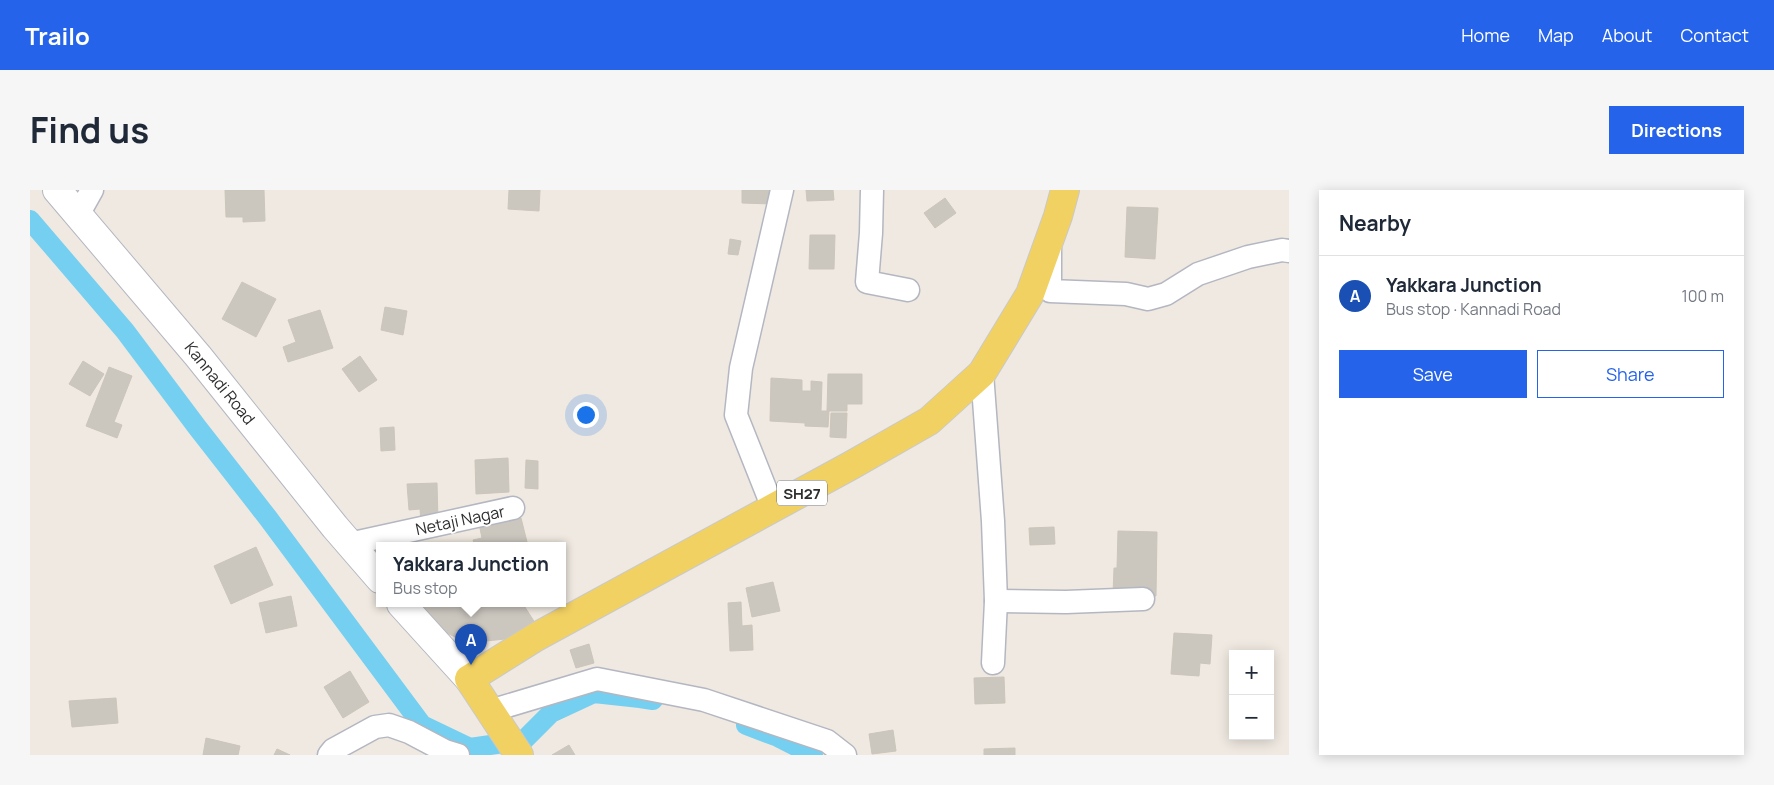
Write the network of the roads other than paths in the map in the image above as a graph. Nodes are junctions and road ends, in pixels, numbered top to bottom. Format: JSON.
{"nodes":[{"id":1,"x":57,"y":190,"type":"edge"},
{"id":2,"x":92,"y":190,"type":"edge"},
{"id":3,"x":782,"y":190,"type":"edge"},
{"id":4,"x":872,"y":190,"type":"edge"},
{"id":5,"x":1065,"y":190,"type":"edge"},
{"id":6,"x":78,"y":215,"type":"junction"},
{"id":7,"x":1050,"y":235,"type":"junction"},
{"id":8,"x":1289,"y":251,"type":"edge"},
{"id":9,"x":908,"y":290,"type":"dead end"},
{"id":10,"x":982,"y":373,"type":"junction"},
{"id":11,"x":513,"y":508,"type":"dead end"},
{"id":12,"x":773,"y":508,"type":"junction"},
{"id":13,"x":349,"y":544,"type":"junction"},
{"id":14,"x":376,"y":574,"type":"edge"},
{"id":15,"x":1143,"y":599,"type":"dead end"},
{"id":16,"x":996,"y":601,"type":"junction"},
{"id":17,"x":404,"y":607,"type":"edge"},
{"id":18,"x":994,"y":663,"type":"dead end"},
{"id":19,"x":469,"y":679,"type":"junction"},
{"id":20,"x":490,"y":712,"type":"junction"},
{"id":21,"x":516,"y":753,"type":"edge"},
{"id":22,"x":329,"y":755,"type":"edge"},
{"id":23,"x":458,"y":755,"type":"edge"},
{"id":24,"x":845,"y":755,"type":"edge"}],
"edges":[{"from":1,"to":6,"type":"street","name":"Kannadi Road"},
{"from":2,"to":6,"type":"street"},
{"from":3,"to":12,"type":"street"},
{"from":4,"to":9,"type":"street"},
{"from":5,"to":7,"type":"main road","number":"SH27"},
{"from":6,"to":13,"type":"street","name":"Kannadi Road"},
{"from":7,"to":8,"type":"street"},
{"from":7,"to":10,"type":"main road","number":"SH27"},
{"from":10,"to":12,"type":"main road","number":"SH27"},
{"from":10,"to":16,"type":"street"},
{"from":11,"to":13,"type":"street","name":"Netaji Nagar"},
{"from":12,"to":19,"type":"main road","number":"SH27"},
{"from":13,"to":14,"type":"street","name":"Kannadi Road"},
{"from":15,"to":16,"type":"street"},
{"from":16,"to":18,"type":"street"},
{"from":17,"to":19,"type":"street"},
{"from":19,"to":20,"type":"main road"},
{"from":20,"to":21,"type":"main road"},
{"from":20,"to":24,"type":"street"},
{"from":22,"to":23,"type":"street"}]}
